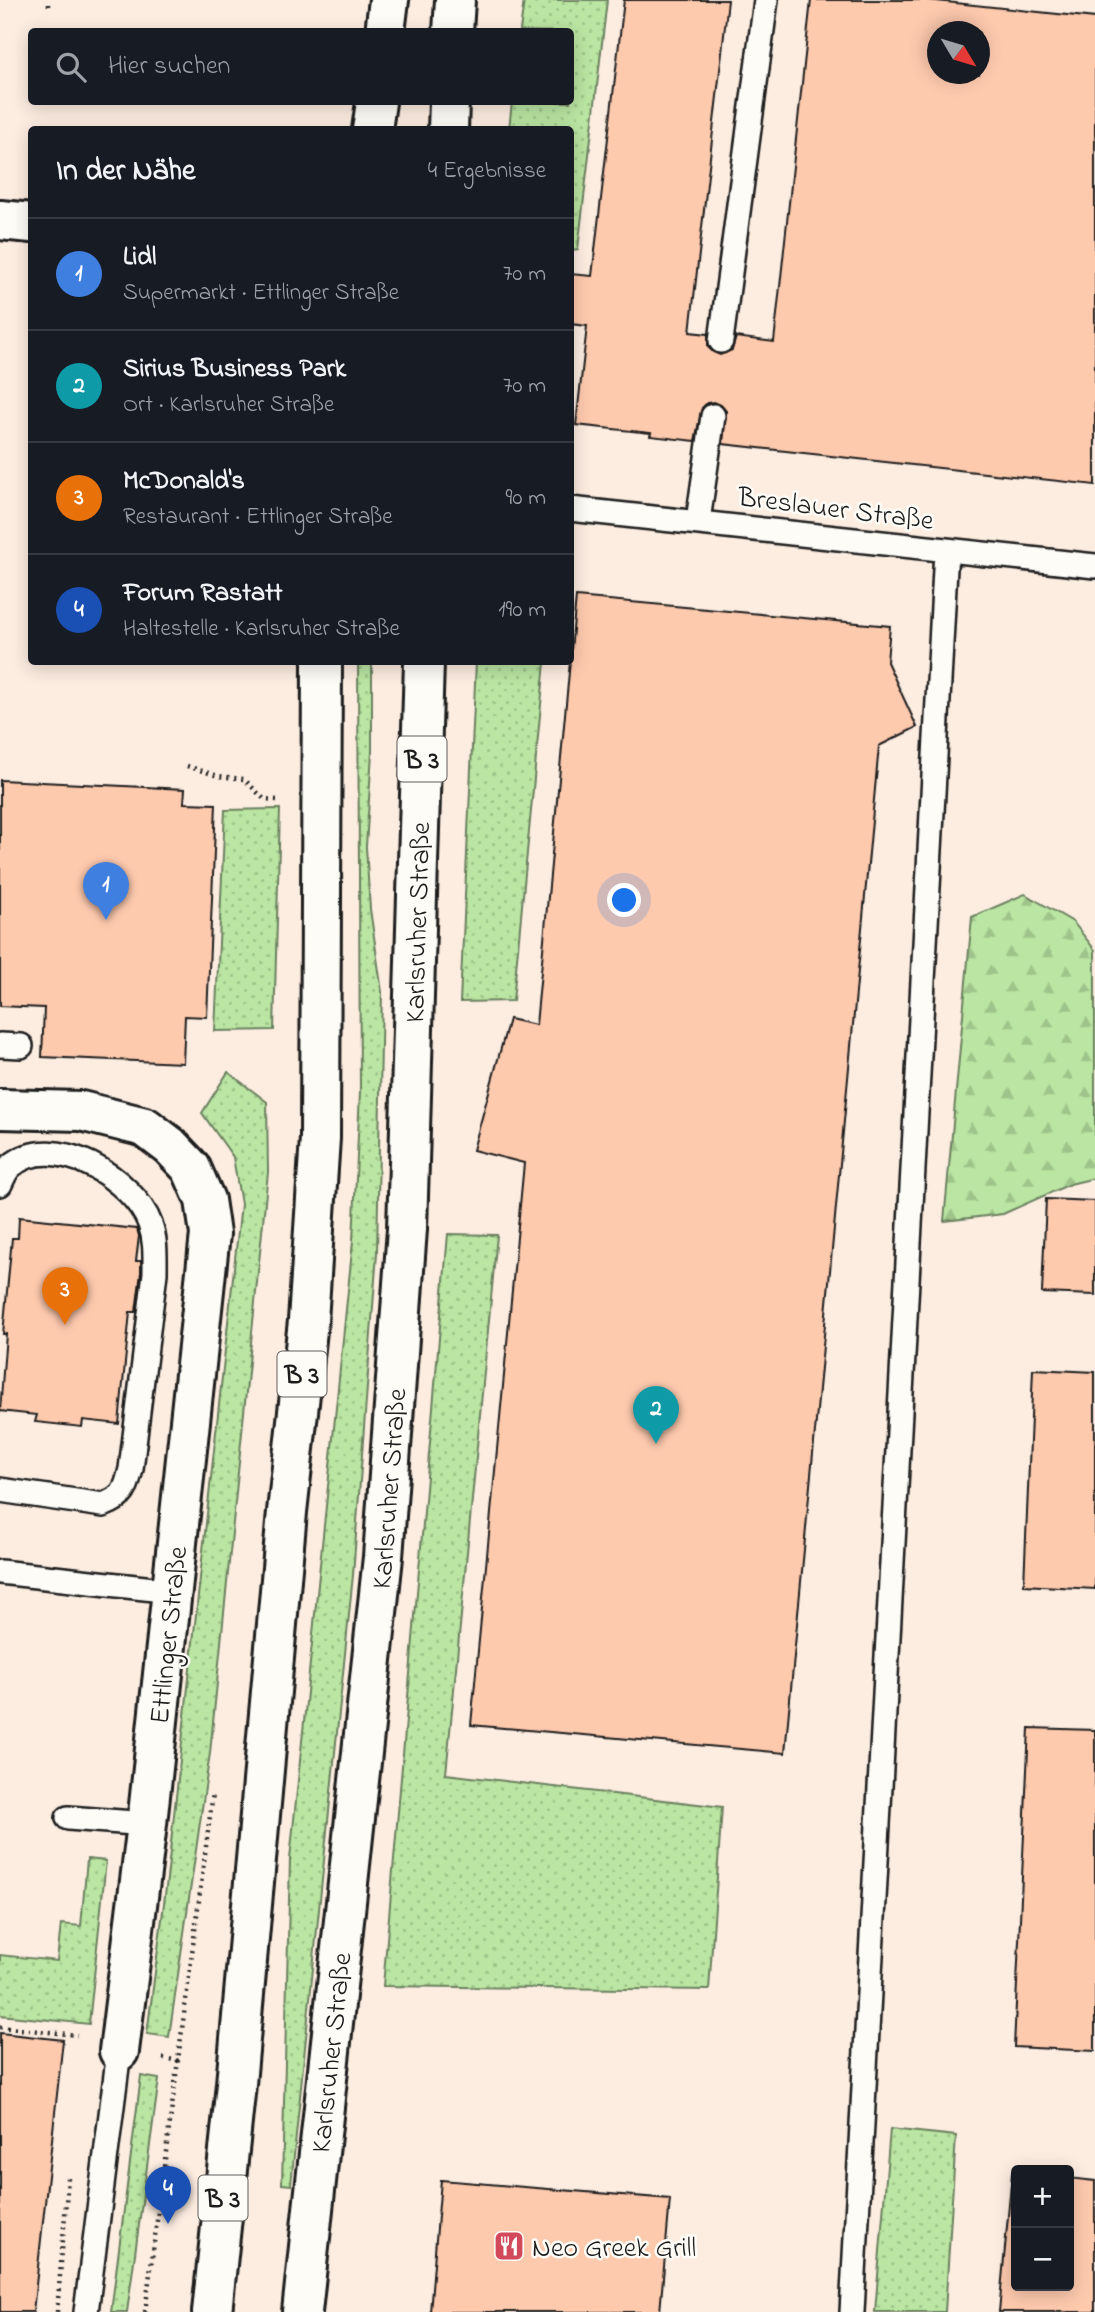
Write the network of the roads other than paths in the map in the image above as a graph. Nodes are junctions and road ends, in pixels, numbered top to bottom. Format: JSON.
{"nodes":[{"id":1,"x":389,"y":0,"type":"edge"},
{"id":2,"x":455,"y":0,"type":"edge"},
{"id":3,"x":766,"y":0,"type":"edge"},
{"id":4,"x":386,"y":28,"type":"edge"},
{"id":5,"x":453,"y":28,"type":"edge"},
{"id":6,"x":376,"y":105,"type":"edge"},
{"id":7,"x":449,"y":105,"type":"edge"},
{"id":8,"x":373,"y":126,"type":"edge"},
{"id":9,"x":448,"y":126,"type":"edge"},
{"id":10,"x":0,"y":220,"type":"edge"},
{"id":11,"x":28,"y":223,"type":"edge"},
{"id":12,"x":721,"y":341,"type":"dead end"},
{"id":13,"x":712,"y":416,"type":"dead end"},
{"id":14,"x":574,"y":509,"type":"edge"},
{"id":15,"x":698,"y":521,"type":"junction"},
{"id":16,"x":946,"y":550,"type":"junction"},
{"id":17,"x":1095,"y":566,"type":"edge"},
{"id":18,"x":322,"y":665,"type":"edge"},
{"id":19,"x":424,"y":665,"type":"edge"},
{"id":20,"x":0,"y":1110,"type":"edge"},
{"id":21,"x":0,"y":1184,"type":"edge"},
{"id":22,"x":0,"y":1490,"type":"edge"},
{"id":23,"x":0,"y":1572,"type":"edge"},
{"id":24,"x":172,"y":1591,"type":"junction"},
{"id":25,"x":68,"y":1818,"type":"dead end"},
{"id":26,"x":147,"y":1825,"type":"junction"},
{"id":27,"x":120,"y":2051,"type":"joint"},
{"id":28,"x":86,"y":2312,"type":"edge"},
{"id":29,"x":212,"y":2312,"type":"edge"},
{"id":30,"x":302,"y":2312,"type":"edge"},
{"id":31,"x":852,"y":2312,"type":"edge"}],
"edges":[{"from":1,"to":4,"type":"main road"},
{"from":2,"to":5,"type":"main road"},
{"from":3,"to":12,"type":"lane"},
{"from":6,"to":8,"type":"main road"},
{"from":7,"to":9,"type":"main road"},
{"from":10,"to":11,"type":"main road"},
{"from":13,"to":15,"type":"lane"},
{"from":14,"to":15,"type":"lane","name":"Breslauer Straße"},
{"from":15,"to":16,"type":"lane","name":"Breslauer Straße"},
{"from":16,"to":17,"type":"lane","name":"Breslauer Straße"},
{"from":16,"to":31,"type":"lane"},
{"from":18,"to":29,"type":"main road","number":"B 3"},
{"from":19,"to":30,"type":"main road","name":"Karlsruher Straße","number":"B 3"},
{"from":20,"to":24,"type":"main road","name":"Ettlinger Straße"},
{"from":21,"to":22,"type":"lane"},
{"from":23,"to":24,"type":"lane"},
{"from":24,"to":26,"type":"main road","name":"Ettlinger Straße"},
{"from":25,"to":26,"type":"lane"},
{"from":26,"to":27,"type":"main road","name":"Ettlinger Straße"},
{"from":27,"to":28,"type":"lane","name":"Ettlinger Straße"}]}
